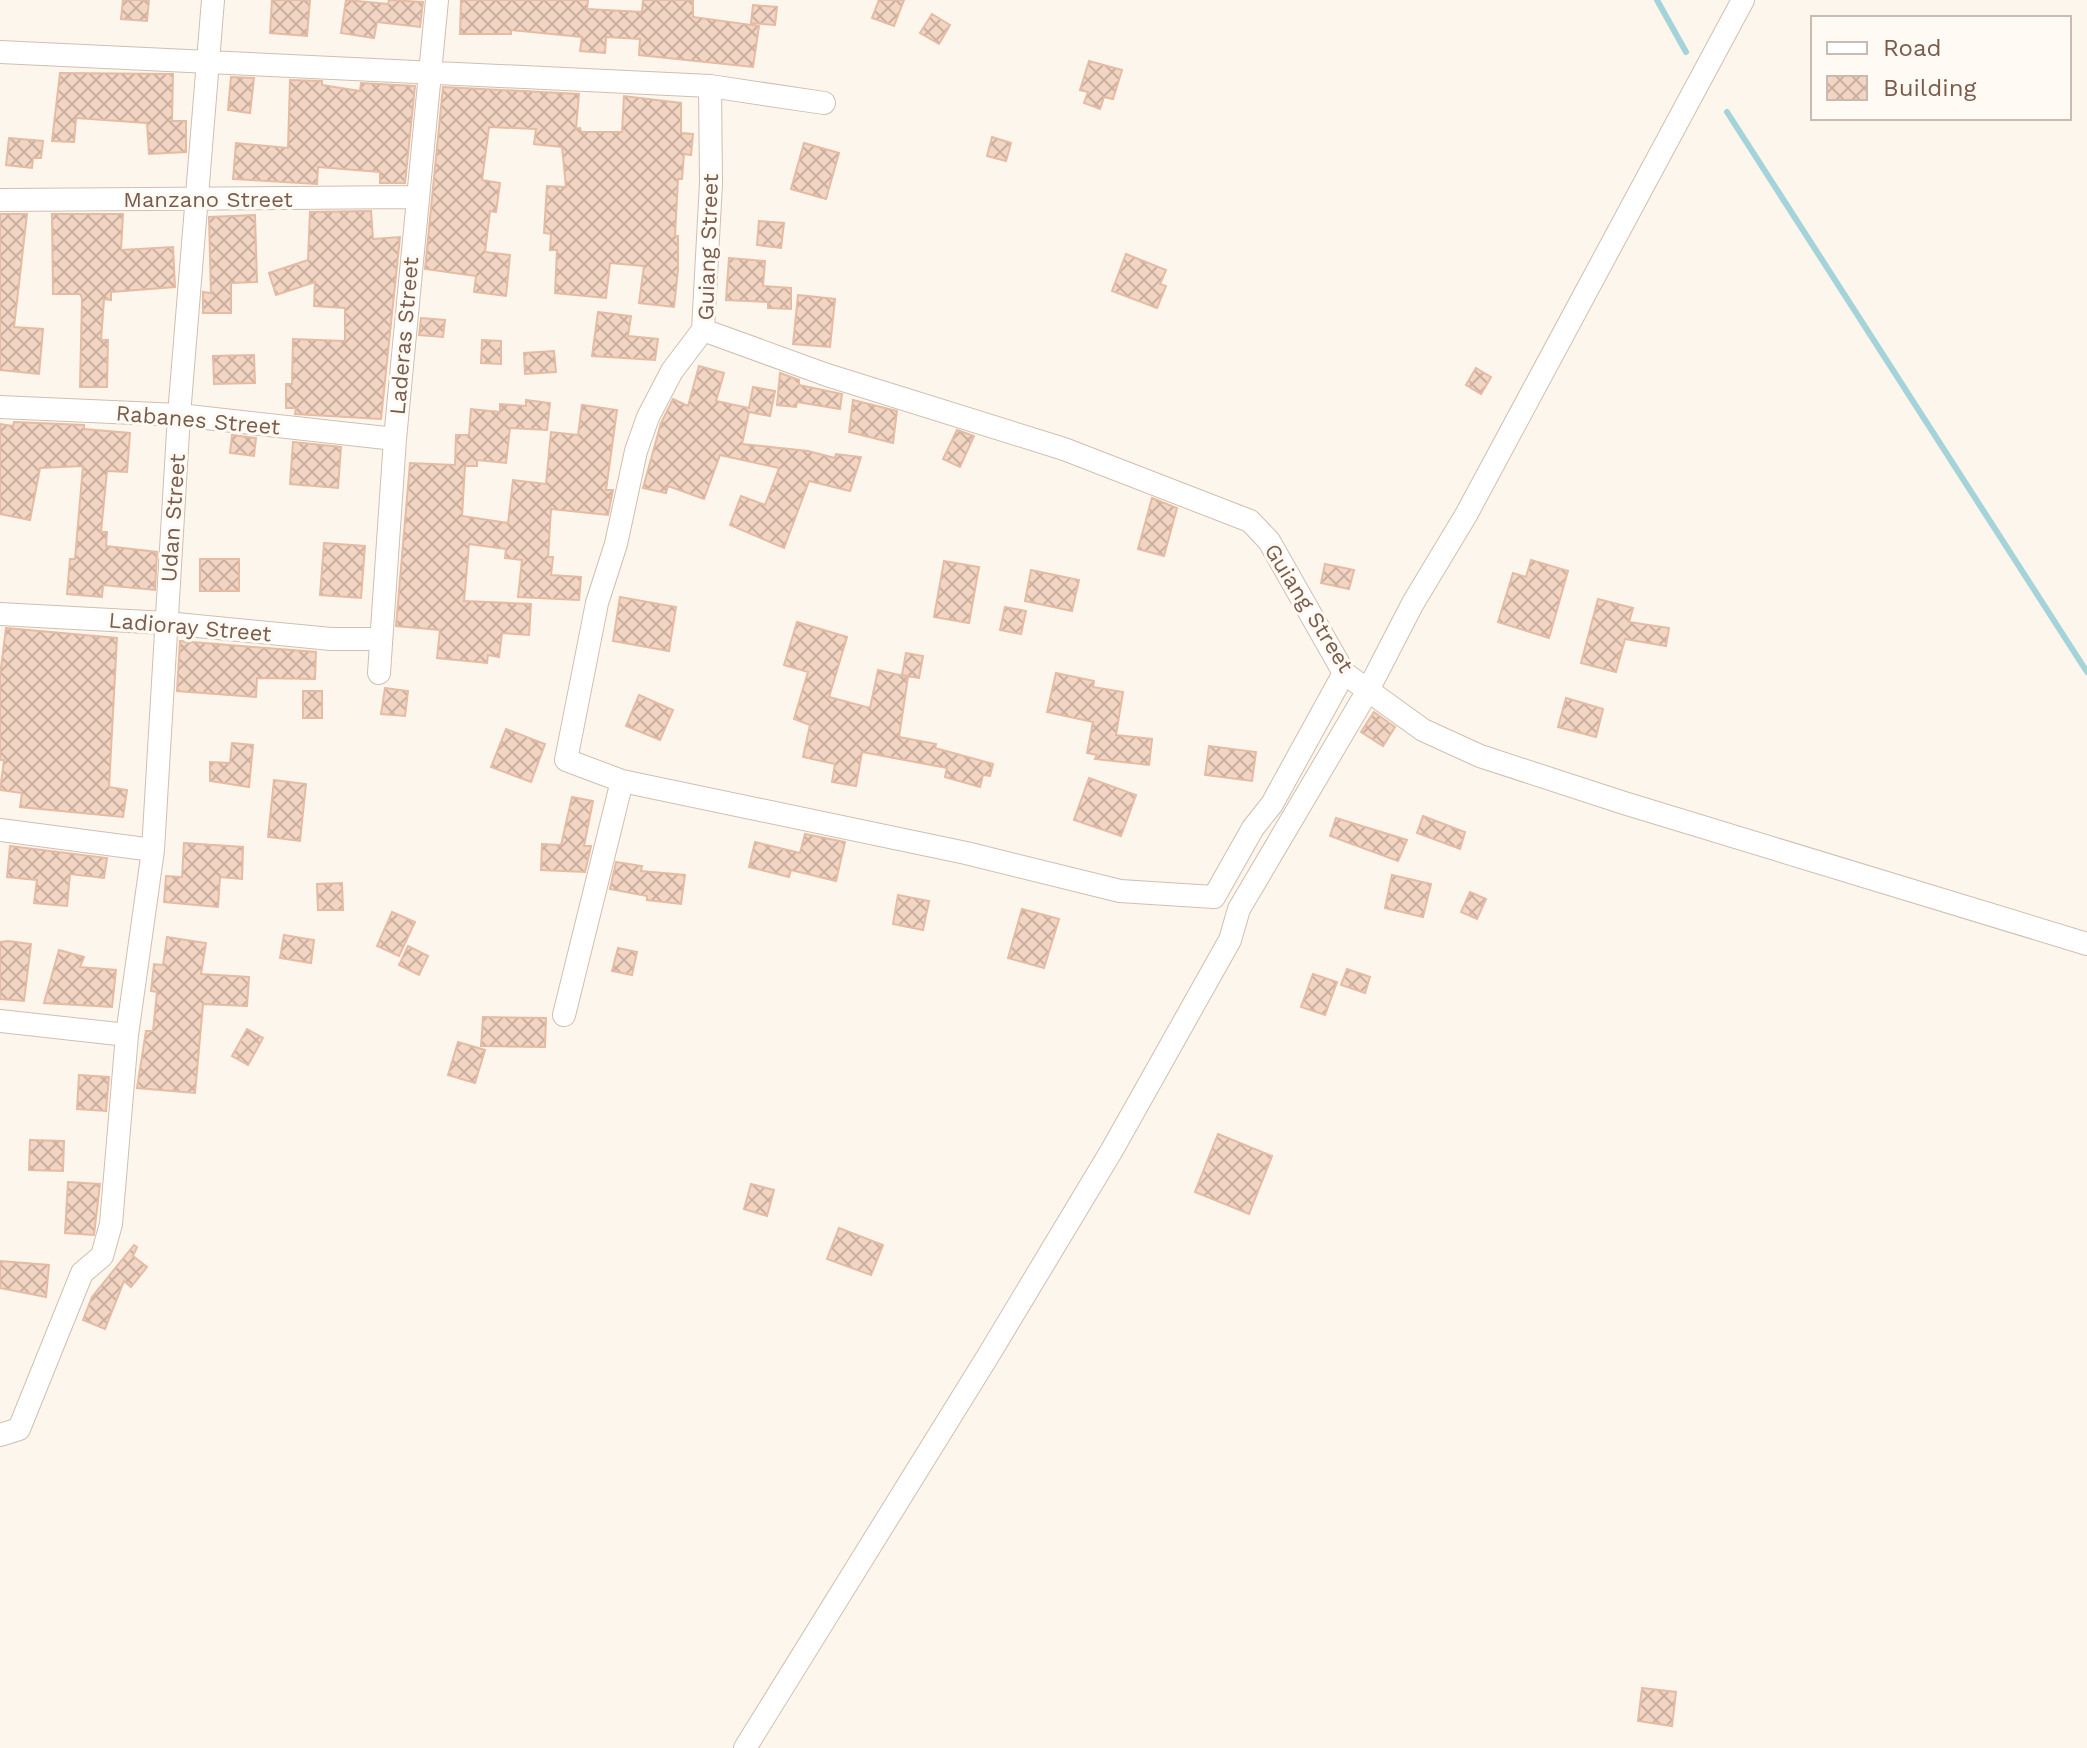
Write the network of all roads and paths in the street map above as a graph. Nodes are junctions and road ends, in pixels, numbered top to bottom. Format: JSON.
{"nodes":[{"id":1,"x":213,"y":0,"type":"edge"},
{"id":2,"x":437,"y":0,"type":"edge"},
{"id":3,"x":1743,"y":0,"type":"edge"},
{"id":4,"x":0,"y":52,"type":"edge"},
{"id":5,"x":208,"y":61,"type":"junction"},
{"id":6,"x":431,"y":70,"type":"junction"},
{"id":7,"x":710,"y":86,"type":"junction"},
{"id":8,"x":824,"y":103,"type":"dead end"},
{"id":9,"x":416,"y":197,"type":"junction"},
{"id":10,"x":196,"y":199,"type":"junction"},
{"id":11,"x":0,"y":200,"type":"edge"},
{"id":12,"x":703,"y":330,"type":"junction"},
{"id":13,"x":0,"y":407,"type":"edge"},
{"id":14,"x":179,"y":415,"type":"junction"},
{"id":15,"x":395,"y":439,"type":"junction"},
{"id":16,"x":0,"y":614,"type":"edge"},
{"id":17,"x":166,"y":623,"type":"junction"},
{"id":18,"x":380,"y":639,"type":"junction"},
{"id":19,"x":379,"y":673,"type":"dead end"},
{"id":20,"x":1344,"y":673,"type":"junction"},
{"id":21,"x":1367,"y":692,"type":"junction"},
{"id":22,"x":622,"y":781,"type":"junction"},
{"id":23,"x":0,"y":830,"type":"edge"},
{"id":24,"x":153,"y":850,"type":"junction"},
{"id":25,"x":1214,"y":897,"type":"junction"},
{"id":26,"x":1239,"y":909,"type":"junction"},
{"id":27,"x":2087,"y":944,"type":"edge"},
{"id":28,"x":564,"y":1015,"type":"dead end"},
{"id":29,"x":0,"y":1021,"type":"edge"},
{"id":30,"x":127,"y":1035,"type":"junction"},
{"id":31,"x":0,"y":1435,"type":"edge"},
{"id":32,"x":745,"y":1748,"type":"edge"}],
"edges":[{"from":1,"to":5,"type":"street","name":"Udan Street"},
{"from":2,"to":6,"type":"street","name":"Laderas Street"},
{"from":3,"to":21,"type":"street"},
{"from":4,"to":5,"type":"street"},
{"from":5,"to":6,"type":"street"},
{"from":5,"to":10,"type":"street","name":"Udan Street"},
{"from":6,"to":7,"type":"street"},
{"from":6,"to":9,"type":"street","name":"Laderas Street"},
{"from":7,"to":8,"type":"street"},
{"from":7,"to":12,"type":"street","name":"Guiang Street"},
{"from":9,"to":10,"type":"street","name":"Manzano Street"},
{"from":9,"to":15,"type":"street","name":"Laderas Street"},
{"from":10,"to":11,"type":"street","name":"Manzano Street"},
{"from":10,"to":14,"type":"street","name":"Udan Street"},
{"from":12,"to":20,"type":"street","name":"Guiang Street"},
{"from":12,"to":22,"type":"street"},
{"from":13,"to":14,"type":"street","name":"Rabanes Street"},
{"from":14,"to":15,"type":"street","name":"Rabanes Street"},
{"from":14,"to":17,"type":"street","name":"Udan Street"},
{"from":15,"to":18,"type":"street","name":"Laderas Street"},
{"from":16,"to":17,"type":"street","name":"Ladioray Street"},
{"from":17,"to":18,"type":"street","name":"Ladioray Street"},
{"from":17,"to":24,"type":"street","name":"Udan Street"},
{"from":18,"to":19,"type":"street","name":"Laderas Street"},
{"from":20,"to":21,"type":"street","name":"Guiang Street"},
{"from":20,"to":25,"type":"street"},
{"from":21,"to":26,"type":"street"},
{"from":21,"to":27,"type":"street","name":"Guiang Street"},
{"from":22,"to":25,"type":"street"},
{"from":22,"to":28,"type":"street"},
{"from":23,"to":24,"type":"street"},
{"from":24,"to":30,"type":"street","name":"Udan Street"},
{"from":25,"to":26,"type":"street"},
{"from":26,"to":32,"type":"street"},
{"from":29,"to":30,"type":"street"},
{"from":30,"to":31,"type":"street","name":"Udan Street"}]}
